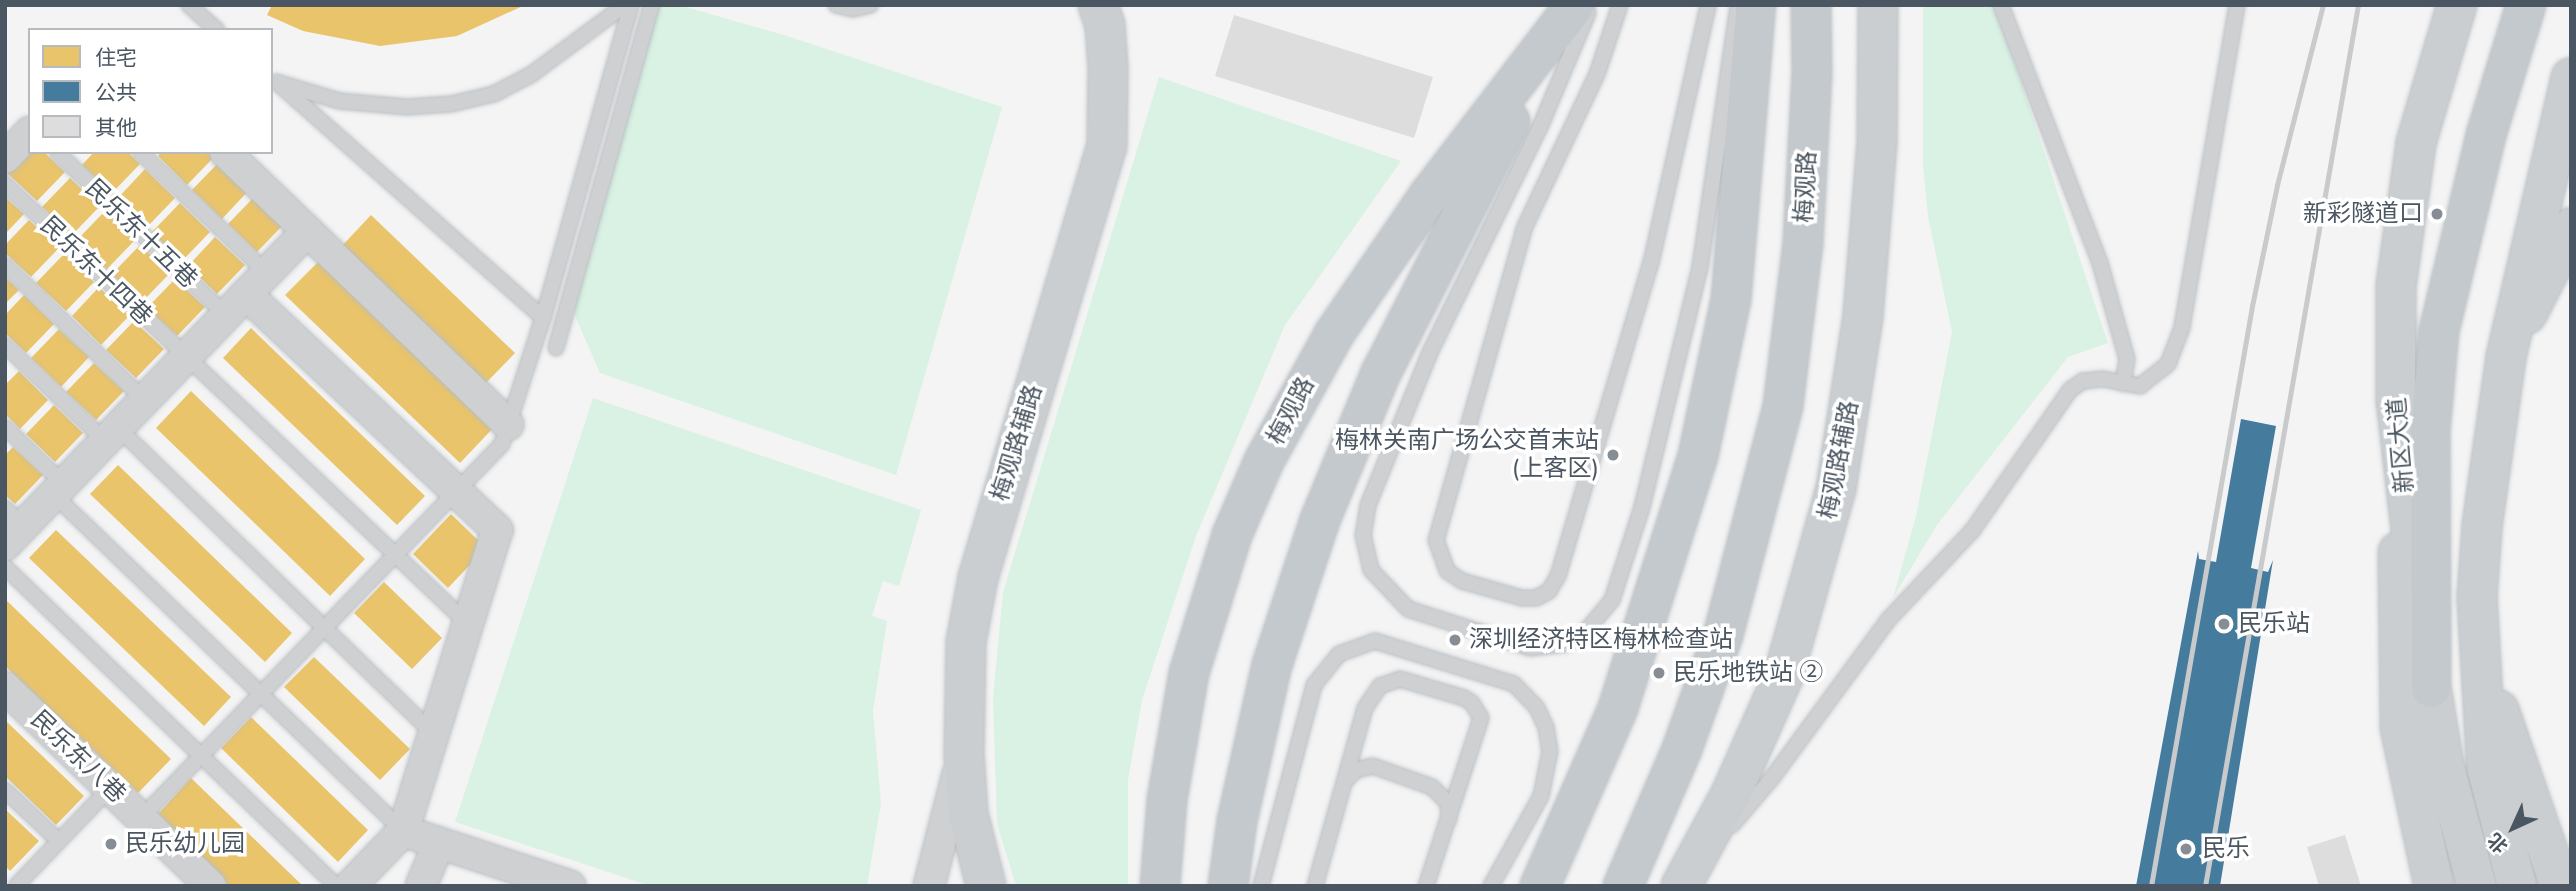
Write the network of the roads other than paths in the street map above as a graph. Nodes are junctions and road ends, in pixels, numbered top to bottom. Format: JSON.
{"nodes":[{"id":1,"x":189,"y":5,"type":"edge"},
{"id":2,"x":625,"y":5,"type":"edge"},
{"id":3,"x":631,"y":5,"type":"edge"},
{"id":4,"x":652,"y":5,"type":"edge"},
{"id":5,"x":836,"y":5,"type":"edge"},
{"id":6,"x":871,"y":5,"type":"edge"},
{"id":7,"x":1098,"y":5,"type":"edge"},
{"id":8,"x":1575,"y":5,"type":"edge"},
{"id":9,"x":1591,"y":5,"type":"edge"},
{"id":10,"x":1620,"y":5,"type":"edge"},
{"id":11,"x":1708,"y":5,"type":"edge"},
{"id":12,"x":1738,"y":5,"type":"edge"},
{"id":13,"x":1756,"y":5,"type":"edge"},
{"id":14,"x":1811,"y":5,"type":"edge"},
{"id":15,"x":1878,"y":5,"type":"edge"},
{"id":16,"x":2001,"y":5,"type":"edge"},
{"id":17,"x":2237,"y":5,"type":"edge"},
{"id":18,"x":2526,"y":5,"type":"edge"},
{"id":19,"x":2448,"y":9,"type":"edge"},
{"id":20,"x":215,"y":28,"type":"edge"},
{"id":21,"x":1553,"y":38,"type":"junction"},
{"id":22,"x":2571,"y":77,"type":"edge"},
{"id":23,"x":274,"y":80,"type":"edge"},
{"id":24,"x":28,"y":134,"type":"edge"},
{"id":25,"x":60,"y":154,"type":"edge"},
{"id":26,"x":141,"y":154,"type":"edge"},
{"id":27,"x":227,"y":154,"type":"edge"},
{"id":28,"x":5,"y":158,"type":"edge"},
{"id":29,"x":5,"y":184,"type":"edge"},
{"id":30,"x":2571,"y":228,"type":"edge"},
{"id":31,"x":307,"y":232,"type":"junction"},
{"id":32,"x":5,"y":265,"type":"edge"},
{"id":33,"x":246,"y":295,"type":"junction"},
{"id":34,"x":542,"y":318,"type":"junction"},
{"id":35,"x":5,"y":345,"type":"edge"},
{"id":36,"x":556,"y":348,"type":"dead end"},
{"id":37,"x":2505,"y":357,"type":"junction"},
{"id":38,"x":186,"y":358,"type":"junction"},
{"id":39,"x":2123,"y":384,"type":"junction"},
{"id":40,"x":145,"y":400,"type":"junction"},
{"id":41,"x":508,"y":424,"type":"junction"},
{"id":42,"x":5,"y":427,"type":"edge"},
{"id":43,"x":111,"y":435,"type":"junction"},
{"id":44,"x":2401,"y":459,"type":"junction"},
{"id":45,"x":59,"y":489,"type":"junction"},
{"id":46,"x":456,"y":492,"type":"junction"},
{"id":47,"x":12,"y":526,"type":"edge"},
{"id":48,"x":395,"y":555,"type":"junction"},
{"id":49,"x":5,"y":566,"type":"edge"},
{"id":50,"x":2477,"y":598,"type":"junction"},
{"id":51,"x":468,"y":624,"type":"junction"},
{"id":52,"x":325,"y":627,"type":"junction"},
{"id":53,"x":5,"y":687,"type":"edge"},
{"id":54,"x":2431,"y":688,"type":"junction"},
{"id":55,"x":261,"y":694,"type":"junction"},
{"id":56,"x":433,"y":733,"type":"junction"},
{"id":57,"x":964,"y":754,"type":"junction"},
{"id":58,"x":201,"y":756,"type":"junction"},
{"id":59,"x":1344,"y":781,"type":"junction"},
{"id":60,"x":110,"y":788,"type":"junction"},
{"id":61,"x":5,"y":790,"type":"edge"},
{"id":62,"x":141,"y":818,"type":"junction"},
{"id":63,"x":1449,"y":824,"type":"junction"},
{"id":64,"x":403,"y":831,"type":"junction"},
{"id":65,"x":59,"y":841,"type":"junction"},
{"id":66,"x":439,"y":843,"type":"junction"},
{"id":67,"x":1689,"y":871,"type":"edge"},
{"id":68,"x":5,"y":877,"type":"edge"},
{"id":69,"x":204,"y":883,"type":"edge"},
{"id":70,"x":15,"y":886,"type":"edge"},
{"id":71,"x":336,"y":886,"type":"edge"},
{"id":72,"x":350,"y":886,"type":"edge"},
{"id":73,"x":421,"y":886,"type":"edge"},
{"id":74,"x":570,"y":886,"type":"edge"},
{"id":75,"x":929,"y":886,"type":"edge"},
{"id":76,"x":986,"y":886,"type":"edge"},
{"id":77,"x":1160,"y":886,"type":"edge"},
{"id":78,"x":1227,"y":886,"type":"edge"},
{"id":79,"x":1261,"y":886,"type":"edge"},
{"id":80,"x":1315,"y":886,"type":"edge"},
{"id":81,"x":1426,"y":886,"type":"edge"},
{"id":82,"x":1492,"y":886,"type":"edge"},
{"id":83,"x":1540,"y":886,"type":"edge"},
{"id":84,"x":1623,"y":886,"type":"edge"},
{"id":85,"x":2434,"y":886,"type":"edge"},
{"id":86,"x":2477,"y":886,"type":"edge"},
{"id":87,"x":2517,"y":886,"type":"edge"},
{"id":88,"x":2560,"y":886,"type":"edge"}],
"edges":[{"from":1,"to":20,"type":"lane"},
{"from":2,"to":23,"type":"lane"},
{"from":3,"to":34,"type":"lane"},
{"from":4,"to":36,"type":"lane"},
{"from":5,"to":6,"type":"lane"},
{"from":7,"to":57,"type":"main road","name":"梅观路辅路"},
{"from":8,"to":21,"type":"highway","name":"梅观路"},
{"from":9,"to":12,"type":"lane"},
{"from":10,"to":11,"type":"lane"},
{"from":13,"to":83,"type":"highway"},
{"from":14,"to":84,"type":"highway","name":"梅观路"},
{"from":15,"to":67,"type":"main road","name":"梅观路辅路"},
{"from":16,"to":39,"type":"lane"},
{"from":17,"to":39,"type":"lane"},
{"from":18,"to":54,"type":"highway"},
{"from":19,"to":44,"type":"main road","name":"新区大道"},
{"from":21,"to":77,"type":"highway","name":"梅观路"},
{"from":21,"to":78,"type":"highway"},
{"from":22,"to":37,"type":"main road"},
{"from":23,"to":34,"type":"lane"},
{"from":24,"to":28,"type":"street"},
{"from":25,"to":33,"type":"lane","name":"民乐东十五巷"},
{"from":26,"to":33,"type":"lane"},
{"from":27,"to":31,"type":"street"},
{"from":29,"to":38,"type":"lane","name":"民乐东十四巷"},
{"from":30,"to":37,"type":"main road"},
{"from":31,"to":33,"type":"street"},
{"from":31,"to":41,"type":"street"},
{"from":32,"to":40,"type":"lane"},
{"from":33,"to":38,"type":"street"},
{"from":33,"to":46,"type":"street"},
{"from":34,"to":41,"type":"lane"},
{"from":35,"to":43,"type":"lane"},
{"from":37,"to":50,"type":"main road"},
{"from":38,"to":40,"type":"street"},
{"from":38,"to":48,"type":"lane","name":"民乐东十四巷"},
{"from":39,"to":67,"type":"lane"},
{"from":40,"to":43,"type":"street"},
{"from":41,"to":46,"type":"lane"},
{"from":42,"to":45,"type":"lane"},
{"from":43,"to":45,"type":"street"},
{"from":43,"to":52,"type":"lane"},
{"from":44,"to":54,"type":"main road","name":"新区大道"},
{"from":44,"to":85,"type":"main road"},
{"from":45,"to":47,"type":"street"},
{"from":45,"to":55,"type":"lane"},
{"from":46,"to":48,"type":"lane"},
{"from":46,"to":51,"type":"street"},
{"from":48,"to":51,"type":"lane","name":"民乐东十四巷"},
{"from":48,"to":52,"type":"lane"},
{"from":49,"to":58,"type":"lane"},
{"from":50,"to":87,"type":"main road"},
{"from":50,"to":88,"type":"main road"},
{"from":51,"to":56,"type":"street"},
{"from":52,"to":55,"type":"lane"},
{"from":52,"to":56,"type":"lane"},
{"from":53,"to":60,"type":"street","name":"民乐东八巷"},
{"from":54,"to":86,"type":"main road","name":"新区大道"},
{"from":55,"to":58,"type":"lane"},
{"from":55,"to":64,"type":"lane"},
{"from":56,"to":64,"type":"street"},
{"from":57,"to":75,"type":"street"},
{"from":57,"to":76,"type":"main road","name":"梅观路辅路"},
{"from":58,"to":62,"type":"lane"},
{"from":58,"to":71,"type":"lane"},
{"from":59,"to":63,"type":"lane"},
{"from":59,"to":63,"type":"lane"},
{"from":59,"to":80,"type":"lane"},
{"from":60,"to":62,"type":"street","name":"民乐东八巷"},
{"from":60,"to":65,"type":"lane"},
{"from":61,"to":65,"type":"lane"},
{"from":62,"to":69,"type":"street","name":"民乐东八巷"},
{"from":63,"to":81,"type":"lane"},
{"from":64,"to":66,"type":"street"},
{"from":64,"to":72,"type":"street"},
{"from":65,"to":70,"type":"lane"},
{"from":66,"to":73,"type":"street"},
{"from":66,"to":74,"type":"street"},
{"from":68,"to":70,"type":"lane"},
{"from":79,"to":82,"type":"lane"}]}
